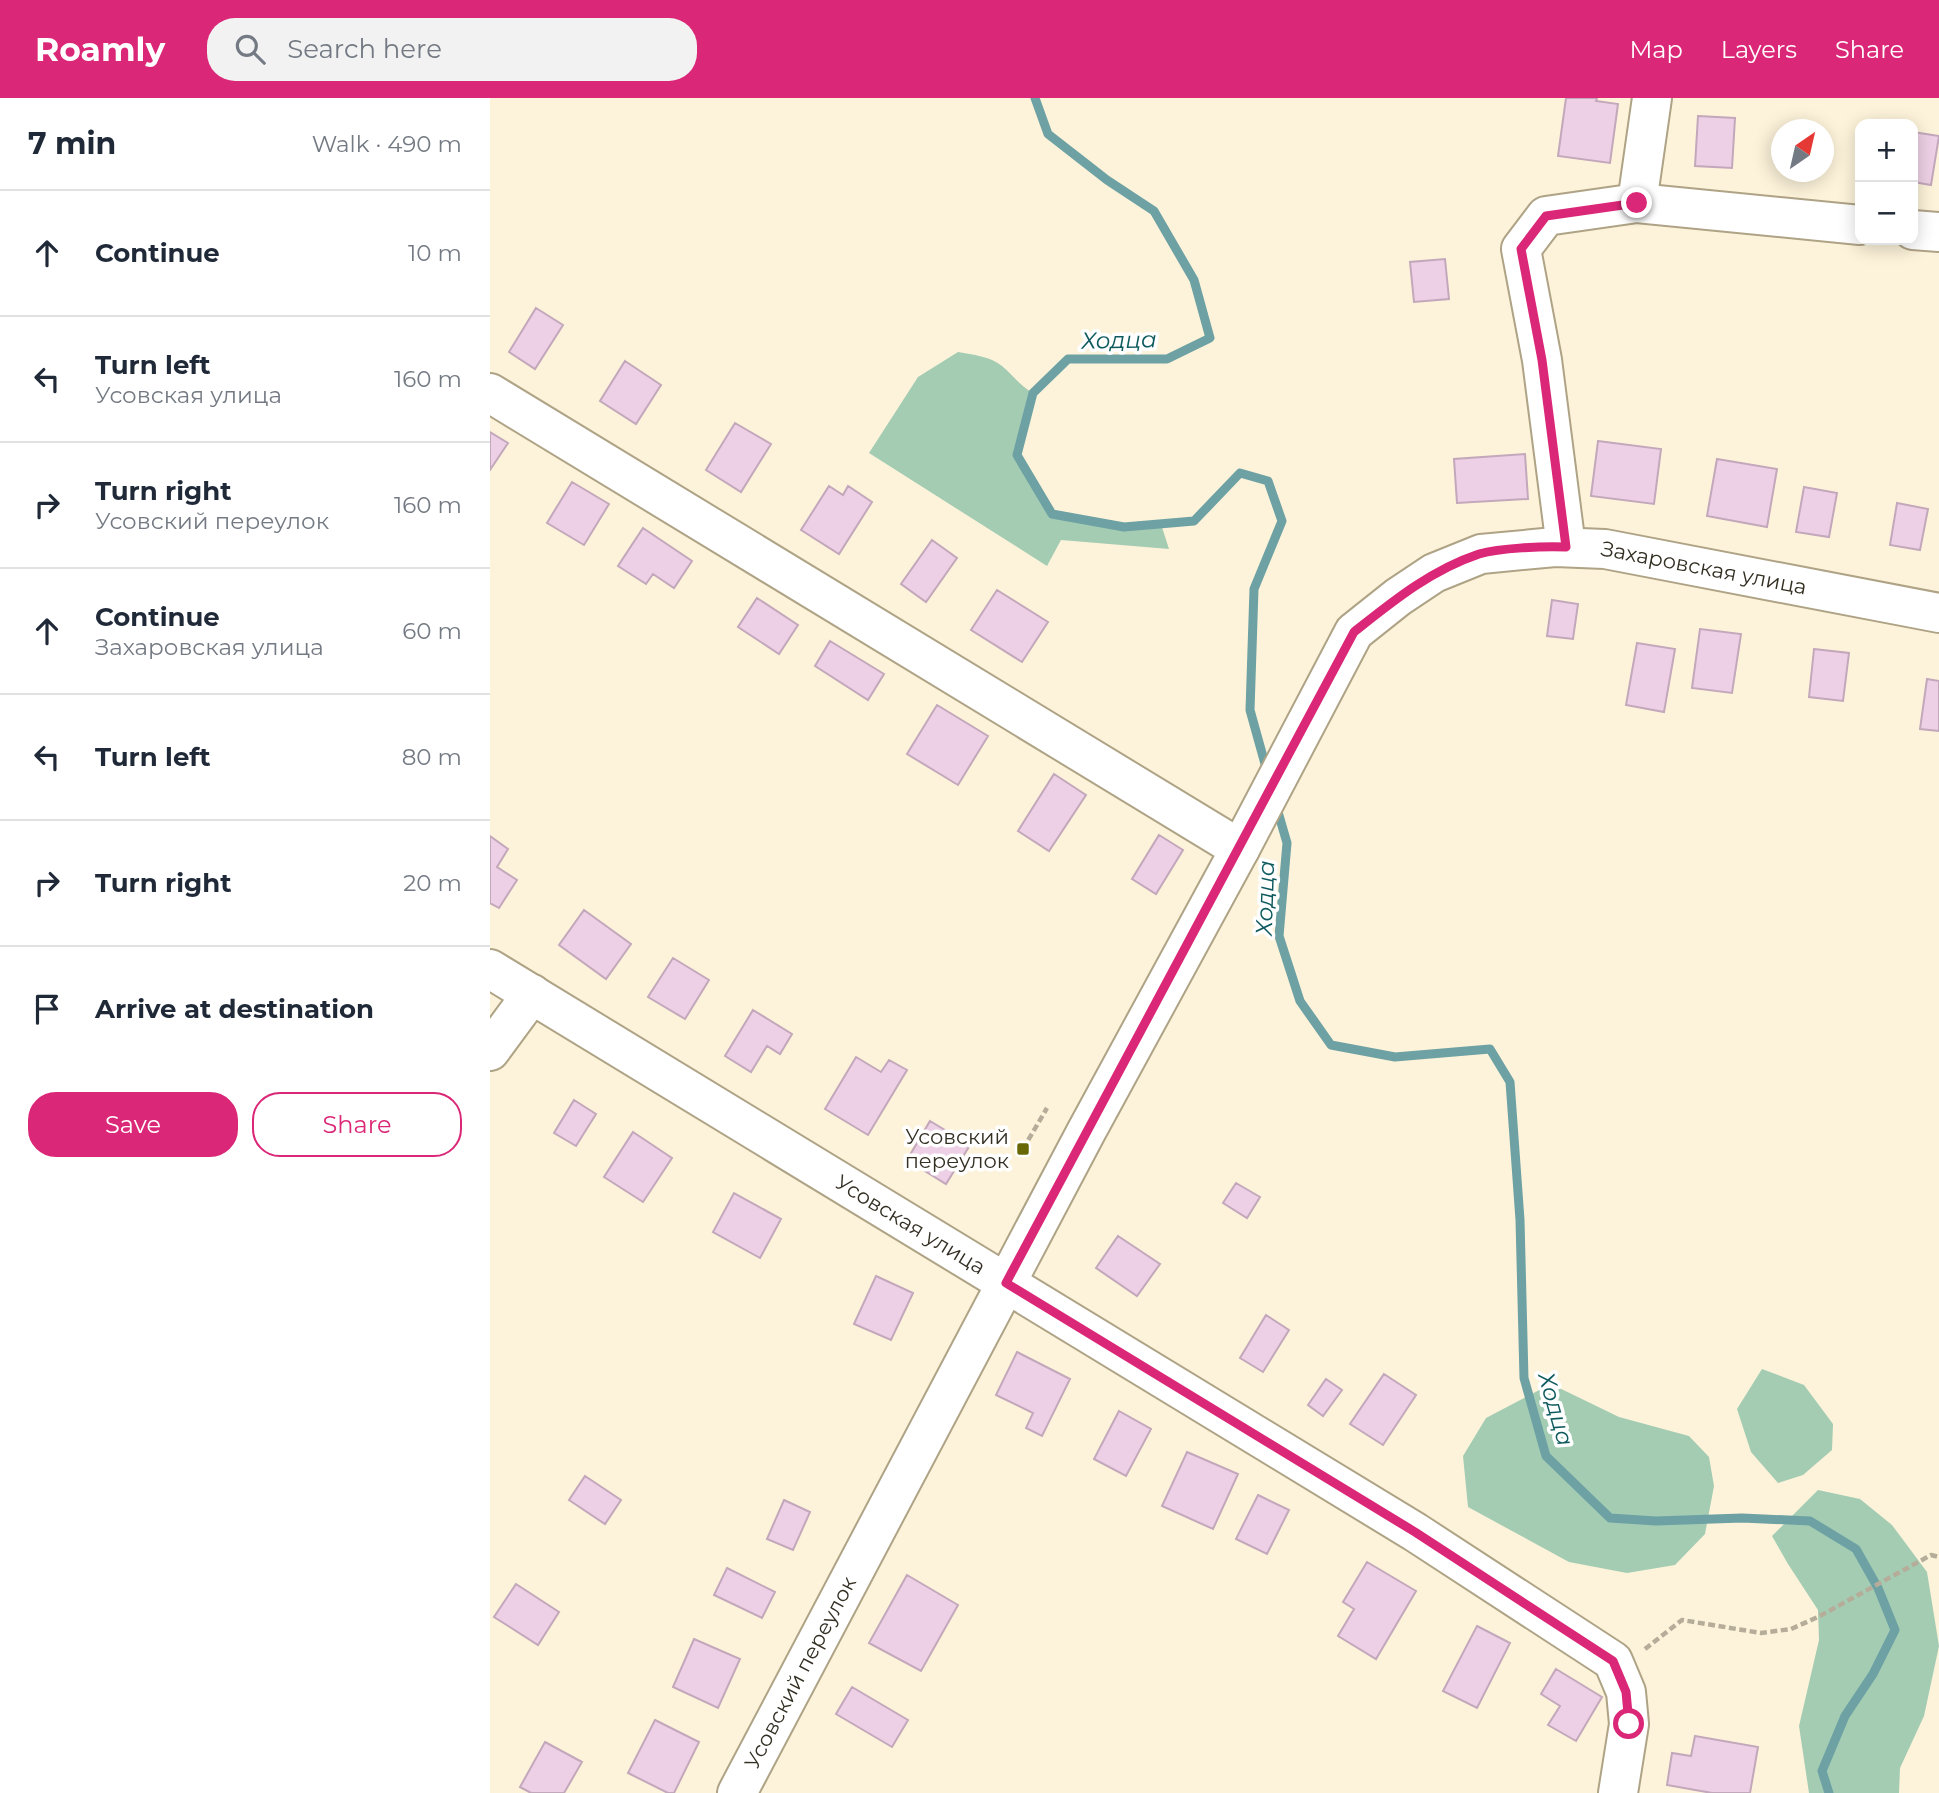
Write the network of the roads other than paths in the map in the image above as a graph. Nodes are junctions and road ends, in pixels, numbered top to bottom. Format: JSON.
{"nodes":[{"id":1,"x":1652,"y":98,"type":"edge"},
{"id":2,"x":1637,"y":203,"type":"junction"},
{"id":3,"x":1855,"y":225,"type":"edge"},
{"id":4,"x":1918,"y":230,"type":"edge"},
{"id":5,"x":1939,"y":232,"type":"edge"},
{"id":6,"x":490,"y":393,"type":"edge"},
{"id":7,"x":1566,"y":547,"type":"junction"},
{"id":8,"x":1939,"y":613,"type":"edge"},
{"id":9,"x":1339,"y":661,"type":"joint"},
{"id":10,"x":1240,"y":849,"type":"junction"},
{"id":11,"x":490,"y":969,"type":"edge"},
{"id":12,"x":532,"y":994,"type":"junction"},
{"id":13,"x":490,"y":1051,"type":"edge"},
{"id":14,"x":1006,"y":1283,"type":"junction"},
{"id":15,"x":737,"y":1793,"type":"edge"},
{"id":16,"x":1618,"y":1793,"type":"edge"}],
"edges":[{"from":1,"to":2,"type":"street"},
{"from":2,"to":3,"type":"street"},
{"from":2,"to":7,"type":"street"},
{"from":4,"to":5,"type":"street"},
{"from":6,"to":10,"type":"street"},
{"from":7,"to":8,"type":"street","name":"Захаровская улица"},
{"from":7,"to":9,"type":"street","name":"Захаровская улица"},
{"from":9,"to":10,"type":"street","name":"Усовский переулок"},
{"from":10,"to":14,"type":"street","name":"Усовский переулок"},
{"from":11,"to":12,"type":"street","name":"Усовская улица"},
{"from":12,"to":13,"type":"street"},
{"from":12,"to":14,"type":"street","name":"Усовская улица"},
{"from":14,"to":15,"type":"street","name":"Усовский переулок"},
{"from":14,"to":16,"type":"street","name":"Усовская улица"}]}
